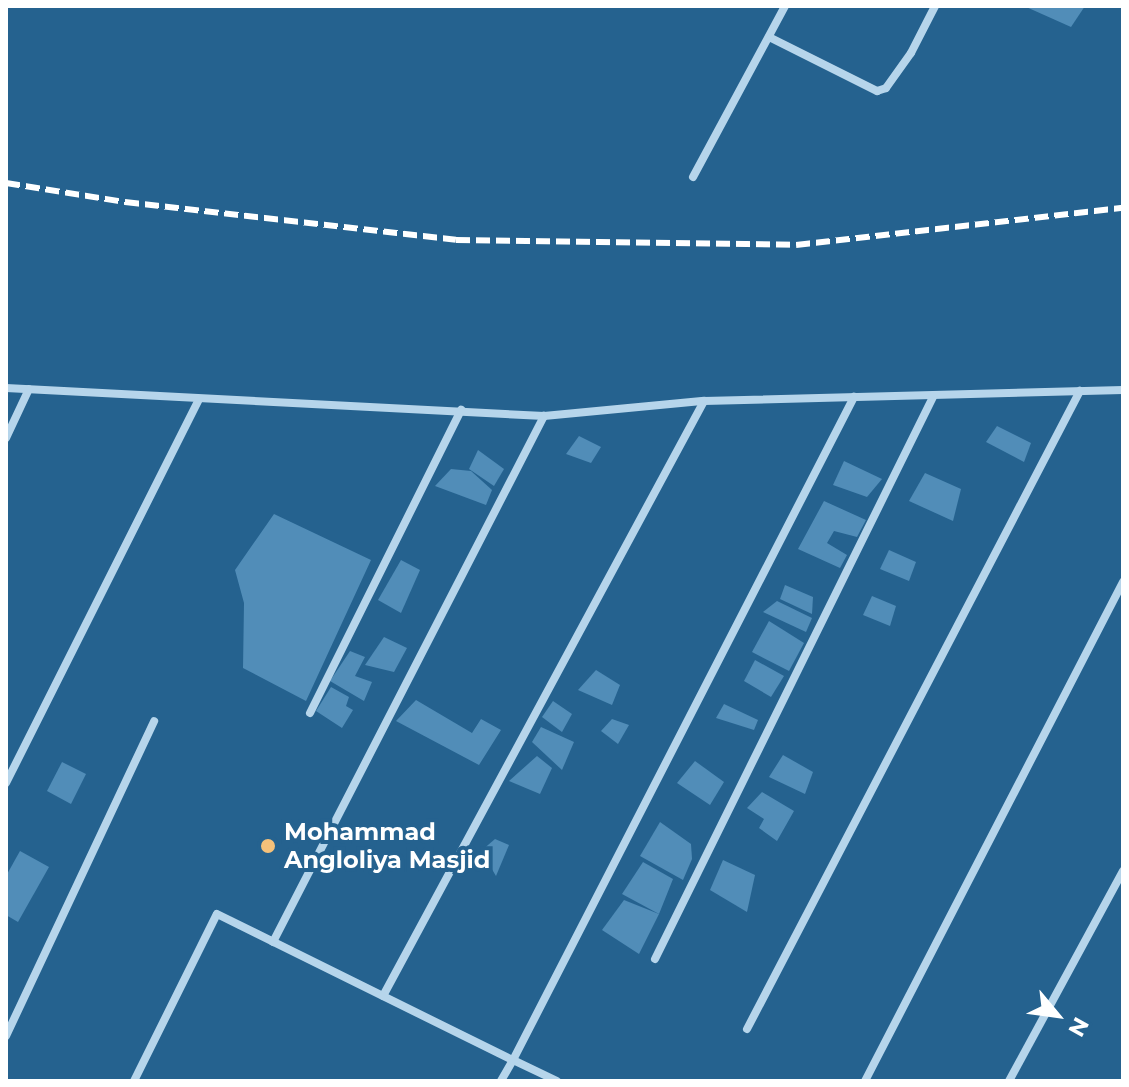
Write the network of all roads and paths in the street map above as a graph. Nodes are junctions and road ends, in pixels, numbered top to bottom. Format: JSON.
{"nodes":[{"id":1,"x":785,"y":6,"type":"edge"},
{"id":2,"x":935,"y":6,"type":"edge"},
{"id":3,"x":769,"y":37,"type":"junction"},
{"id":4,"x":693,"y":177,"type":"dead end"},
{"id":5,"x":6,"y":388,"type":"edge"},
{"id":6,"x":29,"y":389,"type":"junction"},
{"id":7,"x":1123,"y":390,"type":"edge"},
{"id":8,"x":1080,"y":391,"type":"junction"},
{"id":9,"x":854,"y":397,"type":"junction"},
{"id":10,"x":933,"y":397,"type":"junction"},
{"id":11,"x":199,"y":400,"type":"junction"},
{"id":12,"x":704,"y":401,"type":"junction"},
{"id":13,"x":461,"y":410,"type":"junction"},
{"id":14,"x":544,"y":416,"type":"junction"},
{"id":15,"x":6,"y":438,"type":"edge"},
{"id":16,"x":1123,"y":582,"type":"edge"},
{"id":17,"x":310,"y":713,"type":"dead end"},
{"id":18,"x":154,"y":721,"type":"dead end"},
{"id":19,"x":6,"y":783,"type":"edge"},
{"id":20,"x":1123,"y":871,"type":"edge"},
{"id":21,"x":273,"y":942,"type":"junction"},
{"id":22,"x":655,"y":959,"type":"dead end"},
{"id":23,"x":383,"y":996,"type":"junction"},
{"id":24,"x":747,"y":1029,"type":"dead end"},
{"id":25,"x":6,"y":1036,"type":"edge"},
{"id":26,"x":513,"y":1060,"type":"junction"},
{"id":27,"x":134,"y":1081,"type":"edge"},
{"id":28,"x":501,"y":1081,"type":"edge"},
{"id":29,"x":557,"y":1081,"type":"edge"},
{"id":30,"x":865,"y":1081,"type":"edge"},
{"id":31,"x":1009,"y":1081,"type":"edge"}],
"edges":[{"from":1,"to":3,"type":"street"},
{"from":2,"to":3,"type":"street"},
{"from":3,"to":4,"type":"street"},
{"from":5,"to":6,"type":"street"},
{"from":6,"to":11,"type":"street"},
{"from":6,"to":15,"type":"street"},
{"from":7,"to":8,"type":"street"},
{"from":8,"to":10,"type":"street"},
{"from":8,"to":24,"type":"street"},
{"from":9,"to":10,"type":"street"},
{"from":9,"to":12,"type":"street"},
{"from":9,"to":26,"type":"street"},
{"from":10,"to":22,"type":"street"},
{"from":11,"to":13,"type":"street"},
{"from":11,"to":19,"type":"street"},
{"from":12,"to":14,"type":"street"},
{"from":12,"to":23,"type":"street"},
{"from":13,"to":14,"type":"street"},
{"from":13,"to":17,"type":"street"},
{"from":14,"to":21,"type":"street"},
{"from":16,"to":30,"type":"street"},
{"from":18,"to":25,"type":"street"},
{"from":20,"to":31,"type":"street"},
{"from":21,"to":23,"type":"street"},
{"from":21,"to":27,"type":"street"},
{"from":23,"to":26,"type":"street"},
{"from":26,"to":28,"type":"street"},
{"from":26,"to":29,"type":"street"}]}
